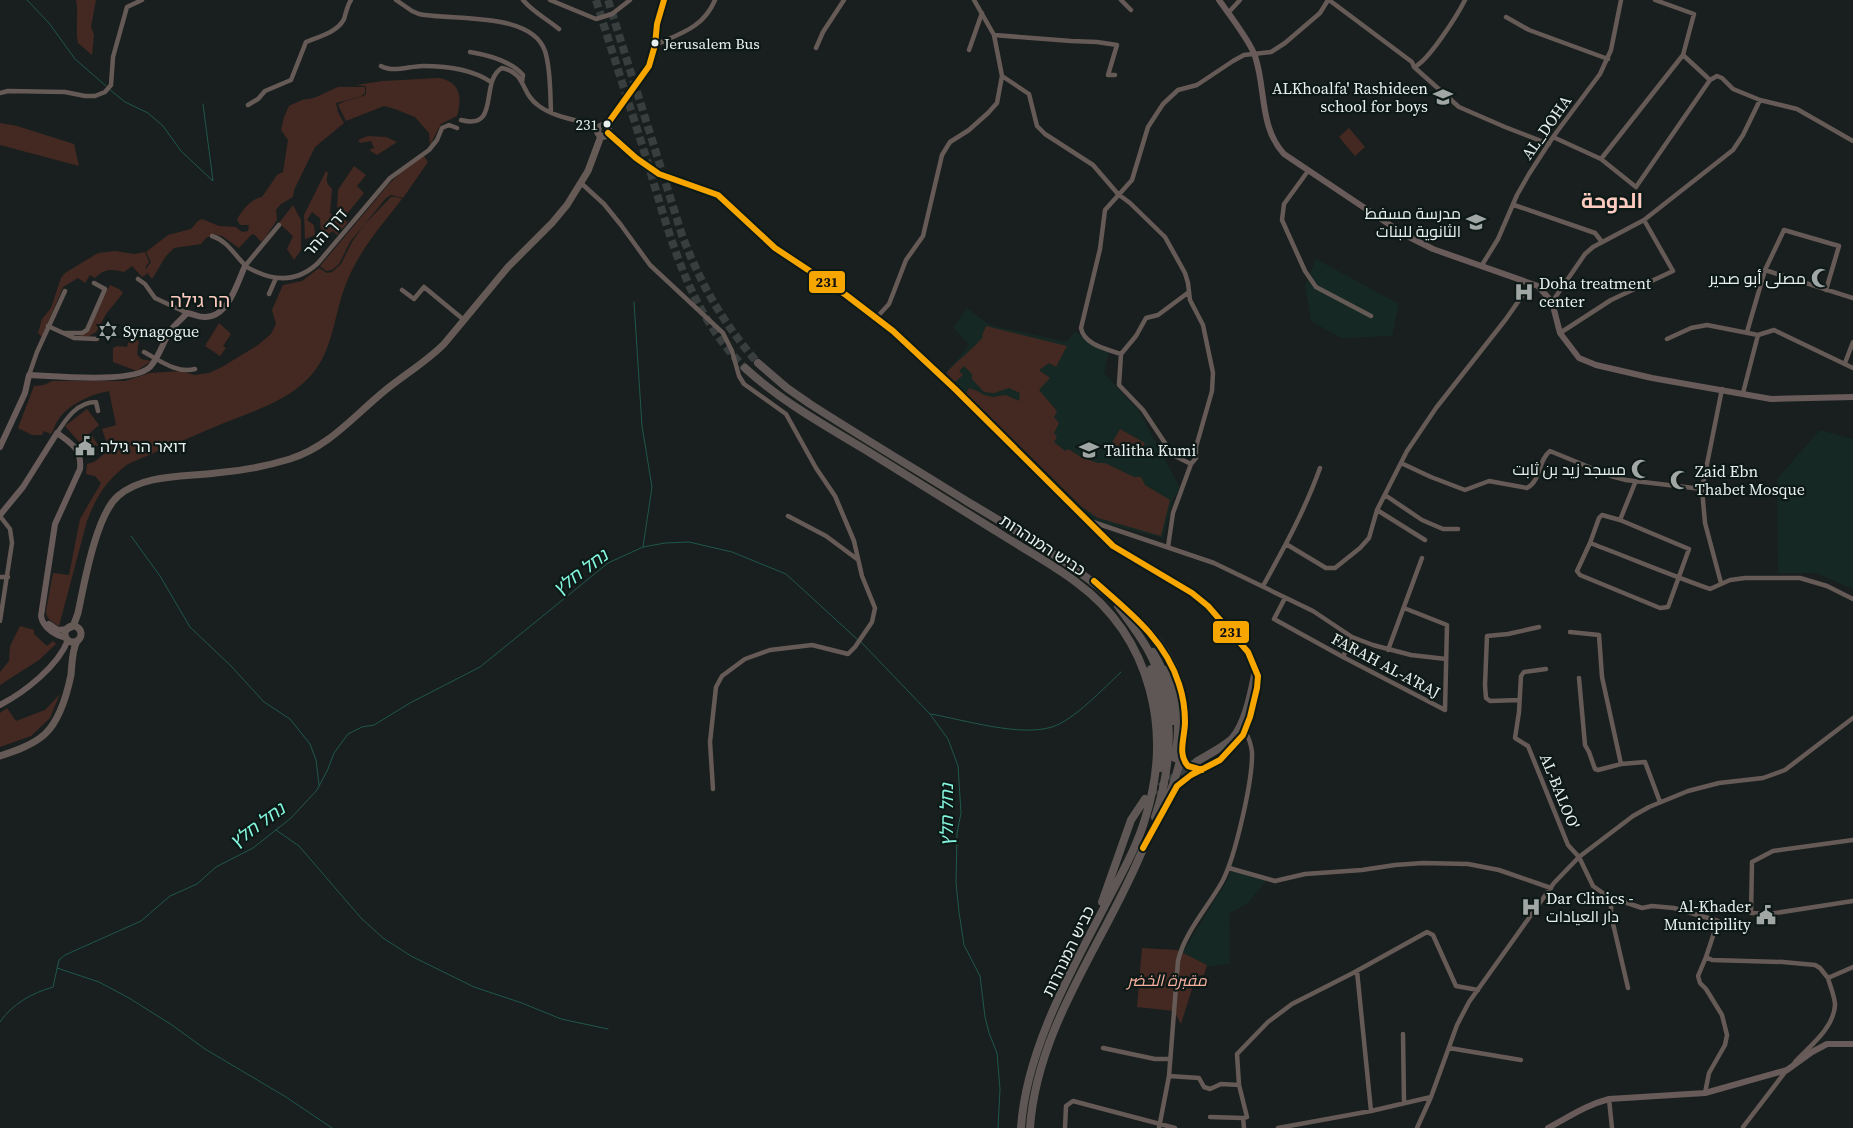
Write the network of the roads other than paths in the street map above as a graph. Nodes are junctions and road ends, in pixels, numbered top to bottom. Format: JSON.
{"nodes":[{"id":1,"x":142,"y":0,"type":"edge"},
{"id":2,"x":351,"y":0,"type":"edge"},
{"id":3,"x":396,"y":0,"type":"edge"},
{"id":4,"x":523,"y":0,"type":"edge"},
{"id":5,"x":550,"y":0,"type":"edge"},
{"id":6,"x":630,"y":0,"type":"edge"},
{"id":7,"x":664,"y":0,"type":"edge"},
{"id":8,"x":715,"y":0,"type":"edge"},
{"id":9,"x":844,"y":0,"type":"edge"},
{"id":10,"x":983,"y":0,"type":"edge"},
{"id":11,"x":1121,"y":0,"type":"edge"},
{"id":12,"x":1219,"y":0,"type":"edge"},
{"id":13,"x":1240,"y":0,"type":"edge"},
{"id":14,"x":1329,"y":0,"type":"edge"},
{"id":15,"x":1465,"y":0,"type":"edge"},
{"id":16,"x":1621,"y":0,"type":"edge"},
{"id":17,"x":1654,"y":0,"type":"edge"},
{"id":18,"x":976,"y":2,"type":"edge"},
{"id":19,"x":1131,"y":10,"type":"dead end"},
{"id":20,"x":982,"y":12,"type":"junction"},
{"id":21,"x":1228,"y":13,"type":"junction"},
{"id":22,"x":1506,"y":17,"type":"dead end"},
{"id":23,"x":559,"y":29,"type":"dead end"},
{"id":24,"x":994,"y":35,"type":"junction"},
{"id":25,"x":655,"y":45,"type":"junction"},
{"id":26,"x":816,"y":48,"type":"dead end"},
{"id":27,"x":969,"y":50,"type":"dead end"},
{"id":28,"x":470,"y":52,"type":"dead end"},
{"id":29,"x":1254,"y":54,"type":"junction"},
{"id":30,"x":1683,"y":55,"type":"junction"},
{"id":31,"x":1608,"y":59,"type":"junction"},
{"id":32,"x":381,"y":66,"type":"dead end"},
{"id":33,"x":1414,"y":68,"type":"junction"},
{"id":34,"x":1115,"y":75,"type":"dead end"},
{"id":35,"x":1002,"y":76,"type":"junction"},
{"id":36,"x":1710,"y":80,"type":"junction"},
{"id":37,"x":491,"y":82,"type":"junction"},
{"id":38,"x":522,"y":83,"type":"junction"},
{"id":39,"x":0,"y":93,"type":"edge"},
{"id":40,"x":1760,"y":100,"type":"junction"},
{"id":41,"x":248,"y":105,"type":"dead end"},
{"id":42,"x":551,"y":112,"type":"junction"},
{"id":43,"x":461,"y":120,"type":"dead end"},
{"id":44,"x":457,"y":128,"type":"dead end"},
{"id":45,"x":603,"y":131,"type":"junction"},
{"id":46,"x":1553,"y":137,"type":"junction"},
{"id":47,"x":1853,"y":141,"type":"edge"},
{"id":48,"x":1549,"y":144,"type":"junction"},
{"id":49,"x":1601,"y":159,"type":"junction"},
{"id":50,"x":1308,"y":171,"type":"junction"},
{"id":51,"x":581,"y":183,"type":"junction"},
{"id":52,"x":1118,"y":194,"type":"junction"},
{"id":53,"x":1514,"y":205,"type":"junction"},
{"id":54,"x":1644,"y":220,"type":"junction"},
{"id":55,"x":279,"y":225,"type":"dead end"},
{"id":56,"x":212,"y":236,"type":"dead end"},
{"id":57,"x":1602,"y":242,"type":"junction"},
{"id":58,"x":1482,"y":265,"type":"junction"},
{"id":59,"x":245,"y":266,"type":"junction"},
{"id":60,"x":1765,"y":270,"type":"junction"},
{"id":61,"x":276,"y":278,"type":"junction"},
{"id":62,"x":138,"y":279,"type":"dead end"},
{"id":63,"x":94,"y":283,"type":"dead end"},
{"id":64,"x":1531,"y":283,"type":"junction"},
{"id":65,"x":402,"y":290,"type":"dead end"},
{"id":66,"x":1826,"y":290,"type":"junction"},
{"id":67,"x":65,"y":291,"type":"dead end"},
{"id":68,"x":1188,"y":292,"type":"junction"},
{"id":69,"x":269,"y":294,"type":"dead end"},
{"id":70,"x":1853,"y":298,"type":"edge"},
{"id":71,"x":1552,"y":302,"type":"junction"},
{"id":72,"x":187,"y":313,"type":"junction"},
{"id":73,"x":1371,"y":316,"type":"dead end"},
{"id":74,"x":877,"y":318,"type":"junction"},
{"id":75,"x":464,"y":320,"type":"junction"},
{"id":76,"x":48,"y":326,"type":"junction"},
{"id":77,"x":1747,"y":332,"type":"junction"},
{"id":78,"x":1560,"y":333,"type":"junction"},
{"id":79,"x":64,"y":334,"type":"junction"},
{"id":80,"x":1758,"y":335,"type":"junction"},
{"id":81,"x":96,"y":339,"type":"dead end"},
{"id":82,"x":1667,"y":339,"type":"dead end"},
{"id":83,"x":1853,"y":342,"type":"edge"},
{"id":84,"x":144,"y":352,"type":"dead end"},
{"id":85,"x":1121,"y":354,"type":"junction"},
{"id":86,"x":156,"y":358,"type":"junction"},
{"id":87,"x":758,"y":363,"type":"tunnel mouth"},
{"id":88,"x":1845,"y":363,"type":"junction"},
{"id":89,"x":745,"y":368,"type":"tunnel mouth"},
{"id":90,"x":1853,"y":368,"type":"edge"},
{"id":91,"x":195,"y":369,"type":"dead end"},
{"id":92,"x":29,"y":375,"type":"junction"},
{"id":93,"x":1722,"y":389,"type":"junction"},
{"id":94,"x":1743,"y":393,"type":"junction"},
{"id":95,"x":1853,"y":397,"type":"edge"},
{"id":96,"x":98,"y":411,"type":"dead end"},
{"id":97,"x":57,"y":433,"type":"junction"},
{"id":98,"x":0,"y":448,"type":"edge"},
{"id":99,"x":1401,"y":463,"type":"junction"},
{"id":100,"x":1191,"y":464,"type":"junction"},
{"id":101,"x":1320,"y":468,"type":"dead end"},
{"id":102,"x":1635,"y":483,"type":"junction"},
{"id":103,"x":1702,"y":490,"type":"junction"},
{"id":104,"x":1385,"y":495,"type":"junction"},
{"id":105,"x":1377,"y":510,"type":"junction"},
{"id":106,"x":0,"y":515,"type":"edge"},
{"id":107,"x":788,"y":516,"type":"dead end"},
{"id":108,"x":1085,"y":520,"type":"junction"},
{"id":109,"x":1620,"y":520,"type":"junction"},
{"id":110,"x":1458,"y":529,"type":"dead end"},
{"id":111,"x":1425,"y":540,"type":"dead end"},
{"id":112,"x":1590,"y":543,"type":"junction"},
{"id":113,"x":1286,"y":544,"type":"junction"},
{"id":114,"x":1168,"y":547,"type":"junction"},
{"id":115,"x":1422,"y":558,"type":"dead end"},
{"id":116,"x":857,"y":559,"type":"junction"},
{"id":117,"x":0,"y":577,"type":"edge"},
{"id":118,"x":8,"y":577,"type":"junction"},
{"id":119,"x":1680,"y":578,"type":"junction"},
{"id":120,"x":1721,"y":583,"type":"junction"},
{"id":121,"x":1262,"y":586,"type":"junction"},
{"id":122,"x":1113,"y":598,"type":"junction"},
{"id":123,"x":1285,"y":598,"type":"junction"},
{"id":124,"x":1853,"y":599,"type":"edge"},
{"id":125,"x":42,"y":606,"type":"junction"},
{"id":126,"x":1404,"y":608,"type":"junction"},
{"id":127,"x":0,"y":621,"type":"edge"},
{"id":128,"x":1539,"y":627,"type":"dead end"},
{"id":129,"x":72,"y":628,"type":"junction"},
{"id":130,"x":1570,"y":632,"type":"dead end"},
{"id":131,"x":1352,"y":637,"type":"junction"},
{"id":132,"x":70,"y":640,"type":"junction"},
{"id":133,"x":1388,"y":650,"type":"junction"},
{"id":134,"x":1343,"y":657,"type":"junction"},
{"id":135,"x":1446,"y":659,"type":"junction"},
{"id":136,"x":1546,"y":669,"type":"dead end"},
{"id":137,"x":1256,"y":670,"type":"junction"},
{"id":138,"x":1162,"y":675,"type":"junction"},
{"id":139,"x":1579,"y":678,"type":"dead end"},
{"id":140,"x":1519,"y":700,"type":"junction"},
{"id":141,"x":0,"y":705,"type":"edge"},
{"id":142,"x":1853,"y":718,"type":"edge"},
{"id":143,"x":1245,"y":731,"type":"junction"},
{"id":144,"x":1182,"y":748,"type":"junction"},
{"id":145,"x":0,"y":756,"type":"edge"},
{"id":146,"x":1196,"y":762,"type":"tunnel mouth"},
{"id":147,"x":1622,"y":764,"type":"junction"},
{"id":148,"x":1202,"y":770,"type":"junction"},
{"id":149,"x":713,"y":789,"type":"dead end"},
{"id":150,"x":1145,"y":799,"type":"tunnel mouth"},
{"id":151,"x":1660,"y":802,"type":"junction"},
{"id":152,"x":1156,"y":826,"type":"junction"},
{"id":153,"x":1853,"y":840,"type":"edge"},
{"id":154,"x":1144,"y":848,"type":"junction"},
{"id":155,"x":1579,"y":857,"type":"junction"},
{"id":156,"x":1229,"y":868,"type":"junction"},
{"id":157,"x":1551,"y":888,"type":"junction"},
{"id":158,"x":1616,"y":898,"type":"junction"},
{"id":159,"x":1853,"y":901,"type":"edge"},
{"id":160,"x":1082,"y":952,"type":"junction"},
{"id":161,"x":1706,"y":957,"type":"junction"},
{"id":162,"x":1853,"y":967,"type":"edge"},
{"id":163,"x":1357,"y":971,"type":"junction"},
{"id":164,"x":1828,"y":978,"type":"junction"},
{"id":165,"x":1628,"y":988,"type":"dead end"},
{"id":166,"x":1478,"y":990,"type":"junction"},
{"id":167,"x":1403,"y":1034,"type":"dead end"},
{"id":168,"x":1853,"y":1044,"type":"edge"},
{"id":169,"x":1103,"y":1048,"type":"dead end"},
{"id":170,"x":1450,"y":1048,"type":"junction"},
{"id":171,"x":1170,"y":1059,"type":"junction"},
{"id":172,"x":1521,"y":1060,"type":"dead end"},
{"id":173,"x":1787,"y":1070,"type":"junction"},
{"id":174,"x":1169,"y":1076,"type":"junction"},
{"id":175,"x":1239,"y":1085,"type":"junction"},
{"id":176,"x":1706,"y":1093,"type":"junction"},
{"id":177,"x":1431,"y":1097,"type":"junction"},
{"id":178,"x":1609,"y":1099,"type":"junction"},
{"id":179,"x":1404,"y":1103,"type":"junction"},
{"id":180,"x":1371,"y":1111,"type":"junction"},
{"id":181,"x":1210,"y":1117,"type":"dead end"},
{"id":182,"x":1242,"y":1118,"type":"junction"},
{"id":183,"x":1159,"y":1125,"type":"edge"},
{"id":184,"x":1743,"y":1127,"type":"edge"},
{"id":185,"x":1022,"y":1128,"type":"edge"},
{"id":186,"x":1030,"y":1128,"type":"edge"},
{"id":187,"x":1065,"y":1128,"type":"edge"},
{"id":188,"x":1175,"y":1128,"type":"edge"},
{"id":189,"x":1244,"y":1128,"type":"edge"},
{"id":190,"x":1278,"y":1128,"type":"edge"},
{"id":191,"x":1417,"y":1128,"type":"edge"},
{"id":192,"x":1548,"y":1128,"type":"edge"},
{"id":193,"x":1612,"y":1128,"type":"edge"},
{"id":194,"x":1737,"y":1128,"type":"edge"}],
"edges":[{"from":1,"to":39,"type":"street"},
{"from":2,"to":41,"type":"street"},
{"from":3,"to":42,"type":"street"},
{"from":4,"to":23,"type":"street"},
{"from":5,"to":6,"type":"street"},
{"from":7,"to":25,"type":"street"},
{"from":8,"to":25,"type":"street"},
{"from":9,"to":26,"type":"street"},
{"from":10,"to":18,"type":"street"},
{"from":11,"to":19,"type":"street"},
{"from":12,"to":21,"type":"street"},
{"from":13,"to":21,"type":"street"},
{"from":14,"to":29,"type":"street"},
{"from":14,"to":33,"type":"street"},
{"from":15,"to":33,"type":"street"},
{"from":16,"to":31,"type":"street","name":"AL_DOHA"},
{"from":17,"to":30,"type":"street"},
{"from":18,"to":20,"type":"street"},
{"from":20,"to":24,"type":"street"},
{"from":20,"to":27,"type":"street"},
{"from":21,"to":29,"type":"street"},
{"from":22,"to":31,"type":"street"},
{"from":24,"to":34,"type":"street"},
{"from":24,"to":35,"type":"street"},
{"from":25,"to":45,"type":"street"},
{"from":28,"to":38,"type":"street"},
{"from":29,"to":50,"type":"street"},
{"from":29,"to":52,"type":"street"},
{"from":30,"to":36,"type":"street"},
{"from":30,"to":49,"type":"street"},
{"from":31,"to":46,"type":"street","name":"AL_DOHA"},
{"from":32,"to":37,"type":"street"},
{"from":33,"to":48,"type":"street"},
{"from":35,"to":52,"type":"street"},
{"from":35,"to":74,"type":"street"},
{"from":36,"to":40,"type":"street"},
{"from":36,"to":49,"type":"street"},
{"from":37,"to":38,"type":"street"},
{"from":37,"to":43,"type":"street"},
{"from":38,"to":42,"type":"street"},
{"from":40,"to":47,"type":"street"},
{"from":40,"to":54,"type":"street"},
{"from":42,"to":45,"type":"street"},
{"from":44,"to":61,"type":"street","name":"דרך ההר"},
{"from":45,"to":51,"type":"main road"},
{"from":45,"to":74,"type":"main road"},
{"from":46,"to":48,"type":"street","name":"AL_DOHA"},
{"from":46,"to":49,"type":"street"},
{"from":48,"to":53,"type":"street","name":"AL_DOHA"},
{"from":50,"to":58,"type":"street"},
{"from":50,"to":73,"type":"street"},
{"from":51,"to":75,"type":"main road"},
{"from":51,"to":116,"type":"street"},
{"from":52,"to":68,"type":"street"},
{"from":52,"to":85,"type":"street"},
{"from":53,"to":57,"type":"street"},
{"from":53,"to":58,"type":"street","name":"AL_DOHA"},
{"from":54,"to":57,"type":"street"},
{"from":54,"to":78,"type":"street"},
{"from":55,"to":59,"type":"street"},
{"from":56,"to":59,"type":"street"},
{"from":57,"to":71,"type":"street"},
{"from":58,"to":64,"type":"street"},
{"from":59,"to":61,"type":"street","name":"דרך ההר"},
{"from":59,"to":72,"type":"street"},
{"from":60,"to":66,"type":"street"},
{"from":60,"to":66,"type":"street"},
{"from":60,"to":77,"type":"street"},
{"from":61,"to":69,"type":"street"},
{"from":62,"to":72,"type":"street"},
{"from":63,"to":79,"type":"street"},
{"from":64,"to":71,"type":"street"},
{"from":64,"to":99,"type":"street"},
{"from":65,"to":75,"type":"street"},
{"from":66,"to":70,"type":"street"},
{"from":67,"to":76,"type":"street"},
{"from":68,"to":85,"type":"street"},
{"from":68,"to":100,"type":"street"},
{"from":71,"to":78,"type":"street"},
{"from":72,"to":86,"type":"street"},
{"from":74,"to":108,"type":"main road"},
{"from":75,"to":129,"type":"main road"},
{"from":76,"to":79,"type":"street"},
{"from":76,"to":92,"type":"street"},
{"from":77,"to":80,"type":"street"},
{"from":77,"to":82,"type":"street"},
{"from":78,"to":93,"type":"street"},
{"from":79,"to":81,"type":"street"},
{"from":80,"to":88,"type":"street"},
{"from":80,"to":94,"type":"street"},
{"from":83,"to":88,"type":"street"},
{"from":84,"to":86,"type":"street"},
{"from":85,"to":100,"type":"street"},
{"from":86,"to":91,"type":"street"},
{"from":86,"to":92,"type":"street"},
{"from":87,"to":122,"type":"highway","name":"כביש המנהרות"},
{"from":88,"to":90,"type":"street"},
{"from":89,"to":138,"type":"highway","name":"כביש המנהרות"},
{"from":92,"to":98,"type":"street"},
{"from":93,"to":94,"type":"street"},
{"from":93,"to":103,"type":"street"},
{"from":94,"to":95,"type":"street"},
{"from":96,"to":97,"type":"street"},
{"from":97,"to":106,"type":"street"},
{"from":97,"to":125,"type":"street"},
{"from":99,"to":102,"type":"street"},
{"from":99,"to":104,"type":"street"},
{"from":100,"to":114,"type":"street"},
{"from":101,"to":113,"type":"street"},
{"from":102,"to":103,"type":"street"},
{"from":102,"to":109,"type":"street"},
{"from":103,"to":120,"type":"street"},
{"from":104,"to":105,"type":"street"},
{"from":104,"to":110,"type":"street"},
{"from":105,"to":111,"type":"street"},
{"from":105,"to":113,"type":"street"},
{"from":106,"to":118,"type":"street"},
{"from":107,"to":116,"type":"street"},
{"from":108,"to":114,"type":"street"},
{"from":108,"to":137,"type":"main road"},
{"from":109,"to":112,"type":"street"},
{"from":109,"to":119,"type":"street"},
{"from":112,"to":119,"type":"street"},
{"from":112,"to":119,"type":"street"},
{"from":113,"to":121,"type":"street"},
{"from":114,"to":121,"type":"street"},
{"from":115,"to":126,"type":"street"},
{"from":116,"to":149,"type":"street"},
{"from":117,"to":118,"type":"street"},
{"from":118,"to":127,"type":"street"},
{"from":119,"to":120,"type":"street"},
{"from":120,"to":124,"type":"street"},
{"from":121,"to":123,"type":"street"},
{"from":122,"to":138,"type":"highway"},
{"from":122,"to":138,"type":"highway"},
{"from":123,"to":131,"type":"street"},
{"from":123,"to":134,"type":"street","name":"FARAH AL-A'RAJ"},
{"from":125,"to":129,"type":"street"},
{"from":125,"to":132,"type":"street"},
{"from":126,"to":133,"type":"street"},
{"from":126,"to":135,"type":"street","name":"FARAH AL-A'RAJ"},
{"from":128,"to":140,"type":"street"},
{"from":129,"to":132,"type":"main road"},
{"from":129,"to":132,"type":"main road"},
{"from":130,"to":147,"type":"street"},
{"from":131,"to":133,"type":"street"},
{"from":131,"to":134,"type":"street"},
{"from":132,"to":141,"type":"street"},
{"from":132,"to":145,"type":"main road"},
{"from":133,"to":135,"type":"street"},
{"from":134,"to":135,"type":"street","name":"FARAH AL-A'RAJ"},
{"from":136,"to":140,"type":"street","name":"AL-BALOO'"},
{"from":137,"to":143,"type":"main road"},
{"from":137,"to":146,"type":"highway"},
{"from":138,"to":144,"type":"highway"},
{"from":138,"to":152,"type":"highway"},
{"from":138,"to":154,"type":"highway"},
{"from":138,"to":160,"type":"highway","name":"כביש המנהרות"},
{"from":139,"to":147,"type":"street"},
{"from":140,"to":155,"type":"street","name":"AL-BALOO'"},
{"from":142,"to":151,"type":"street"},
{"from":143,"to":148,"type":"main road"},
{"from":143,"to":156,"type":"street"},
{"from":144,"to":148,"type":"main road"},
{"from":144,"to":152,"type":"highway"},
{"from":147,"to":151,"type":"street"},
{"from":148,"to":152,"type":"main road"},
{"from":150,"to":160,"type":"highway"},
{"from":151,"to":155,"type":"street"},
{"from":152,"to":154,"type":"highway"},
{"from":153,"to":159,"type":"street"},
{"from":154,"to":186,"type":"highway","name":"כביש המנהרות"},
{"from":155,"to":157,"type":"street"},
{"from":155,"to":158,"type":"street"},
{"from":156,"to":157,"type":"street"},
{"from":156,"to":171,"type":"street"},
{"from":157,"to":166,"type":"street"},
{"from":158,"to":161,"type":"street"},
{"from":158,"to":165,"type":"street"},
{"from":160,"to":185,"type":"highway","name":"כביש המנהרות"},
{"from":161,"to":164,"type":"street"},
{"from":161,"to":176,"type":"street"},
{"from":162,"to":164,"type":"street"},
{"from":163,"to":166,"type":"street"},
{"from":163,"to":175,"type":"street"},
{"from":163,"to":180,"type":"street"},
{"from":164,"to":173,"type":"street"},
{"from":166,"to":170,"type":"street"},
{"from":167,"to":179,"type":"street"},
{"from":168,"to":173,"type":"street"},
{"from":169,"to":171,"type":"street"},
{"from":170,"to":172,"type":"street"},
{"from":170,"to":177,"type":"street"},
{"from":171,"to":174,"type":"street"},
{"from":173,"to":176,"type":"street"},
{"from":173,"to":184,"type":"street"},
{"from":174,"to":175,"type":"street"},
{"from":174,"to":183,"type":"street"},
{"from":175,"to":182,"type":"street"},
{"from":176,"to":178,"type":"street"},
{"from":177,"to":179,"type":"street"},
{"from":177,"to":191,"type":"street"},
{"from":178,"to":192,"type":"street"},
{"from":178,"to":193,"type":"street"},
{"from":179,"to":180,"type":"street"},
{"from":180,"to":190,"type":"street"},
{"from":181,"to":182,"type":"street"},
{"from":182,"to":189,"type":"street"},
{"from":183,"to":187,"type":"street"},
{"from":183,"to":188,"type":"street"},
{"from":184,"to":194,"type":"street"}]}
